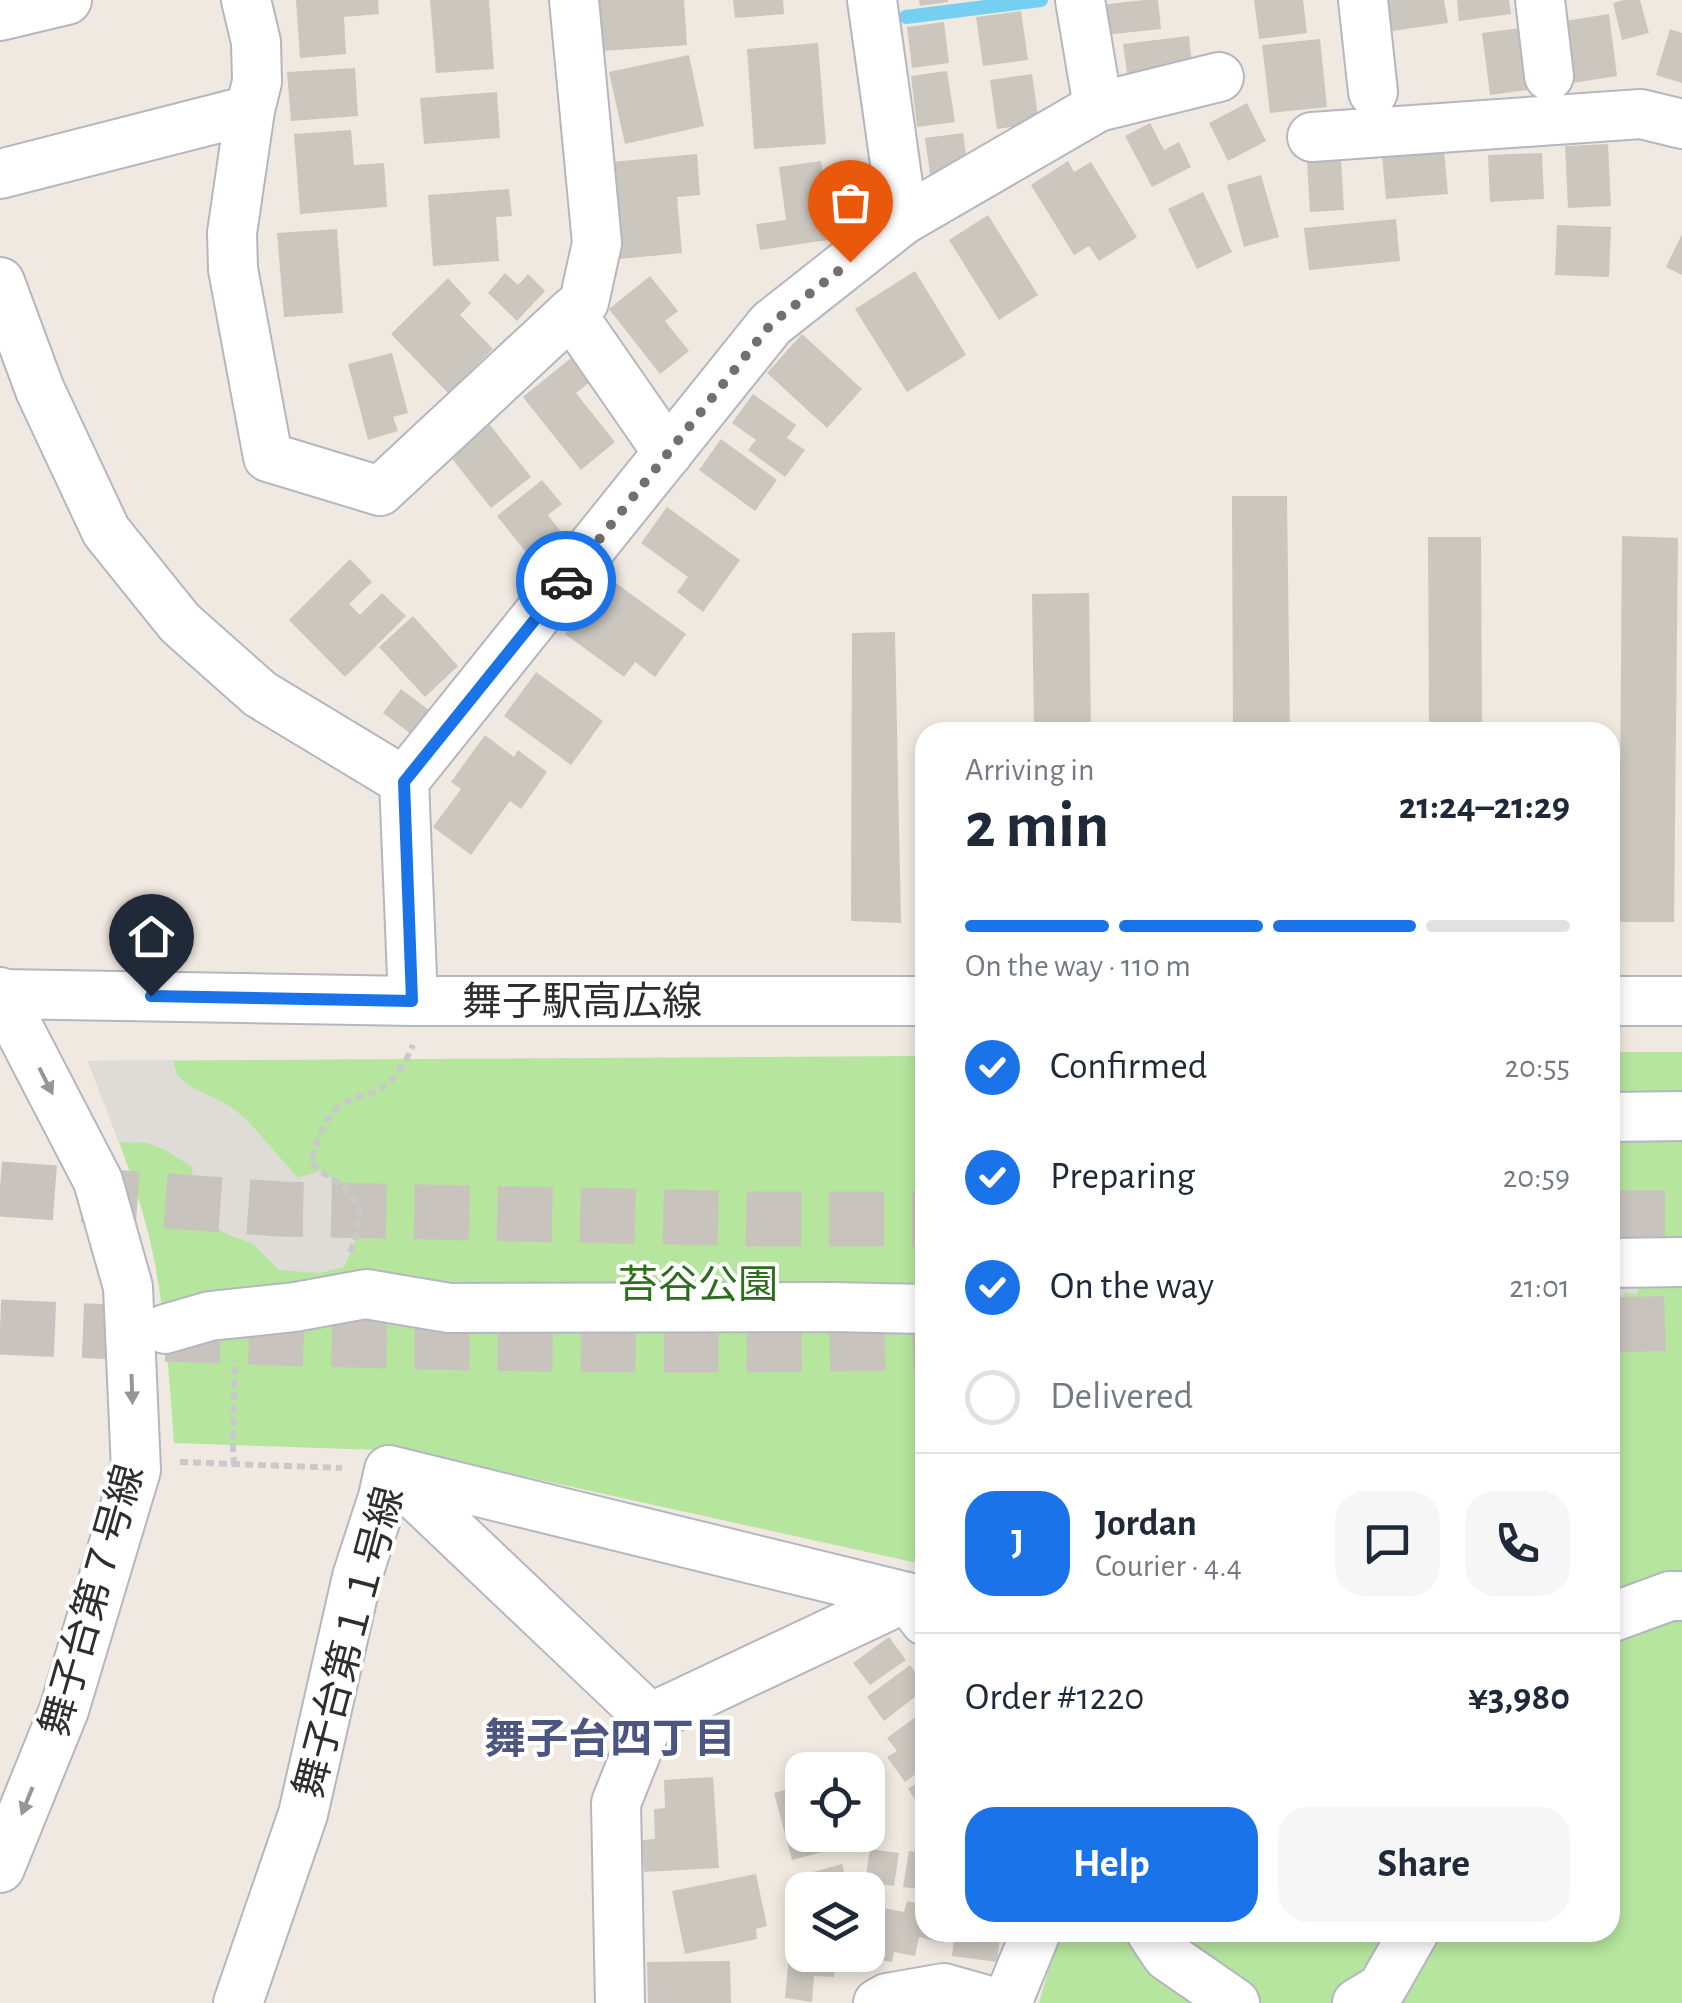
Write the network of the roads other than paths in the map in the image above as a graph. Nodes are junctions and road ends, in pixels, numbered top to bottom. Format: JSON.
{"nodes":[{"id":1,"x":67,"y":0,"type":"edge"},
{"id":2,"x":246,"y":0,"type":"edge"},
{"id":3,"x":574,"y":0,"type":"edge"},
{"id":4,"x":872,"y":0,"type":"edge"},
{"id":5,"x":1080,"y":0,"type":"edge"},
{"id":6,"x":1363,"y":0,"type":"edge"},
{"id":7,"x":1540,"y":0,"type":"edge"},
{"id":8,"x":0,"y":16,"type":"edge"},
{"id":9,"x":1550,"y":76,"type":"dead end"},
{"id":10,"x":1219,"y":77,"type":"dead end"},
{"id":11,"x":1374,"y":92,"type":"dead end"},
{"id":12,"x":1098,"y":108,"type":"junction"},
{"id":13,"x":250,"y":110,"type":"junction"},
{"id":14,"x":1682,"y":124,"type":"edge"},
{"id":15,"x":1312,"y":137,"type":"dead end"},
{"id":16,"x":0,"y":174,"type":"edge"},
{"id":17,"x":903,"y":220,"type":"junction"},
{"id":18,"x":0,"y":282,"type":"edge"},
{"id":19,"x":571,"y":313,"type":"junction"},
{"id":20,"x":668,"y":453,"type":"junction"},
{"id":21,"x":404,"y":782,"type":"junction"},
{"id":22,"x":0,"y":993,"type":"edge"},
{"id":23,"x":915,"y":1001,"type":"edge"},
{"id":24,"x":1620,"y":1001,"type":"edge"},
{"id":25,"x":1682,"y":1001,"type":"edge"},
{"id":26,"x":413,"y":1022,"type":"junction"},
{"id":27,"x":1682,"y":1116,"type":"edge"},
{"id":28,"x":1620,"y":1117,"type":"edge"},
{"id":29,"x":1682,"y":1262,"type":"edge"},
{"id":30,"x":1620,"y":1263,"type":"edge"},
{"id":31,"x":915,"y":1309,"type":"edge"},
{"id":32,"x":165,"y":1329,"type":"dead end"},
{"id":33,"x":388,"y":1470,"type":"junction"},
{"id":34,"x":1682,"y":1596,"type":"edge"},
{"id":35,"x":915,"y":1609,"type":"edge"},
{"id":36,"x":915,"y":1609,"type":"edge"},
{"id":37,"x":1620,"y":1614,"type":"edge"},
{"id":38,"x":650,"y":1718,"type":"junction"},
{"id":39,"x":0,"y":1868,"type":"edge"},
{"id":40,"x":1032,"y":1942,"type":"edge"},
{"id":41,"x":1157,"y":1942,"type":"edge"},
{"id":42,"x":1408,"y":1942,"type":"edge"},
{"id":43,"x":238,"y":2003,"type":"edge"},
{"id":44,"x":620,"y":2003,"type":"edge"},
{"id":45,"x":878,"y":2003,"type":"edge"},
{"id":46,"x":997,"y":2003,"type":"edge"},
{"id":47,"x":1007,"y":2003,"type":"edge"},
{"id":48,"x":1235,"y":2003,"type":"edge"},
{"id":49,"x":1357,"y":2003,"type":"edge"}],
"edges":[{"from":1,"to":8,"type":"street"},
{"from":2,"to":13,"type":"street"},
{"from":3,"to":19,"type":"street"},
{"from":4,"to":17,"type":"street"},
{"from":5,"to":12,"type":"street"},
{"from":6,"to":11,"type":"street"},
{"from":7,"to":9,"type":"street"},
{"from":10,"to":12,"type":"street"},
{"from":12,"to":17,"type":"street"},
{"from":13,"to":16,"type":"street"},
{"from":13,"to":19,"type":"street"},
{"from":14,"to":15,"type":"street"},
{"from":17,"to":20,"type":"street"},
{"from":18,"to":21,"type":"street"},
{"from":19,"to":20,"type":"street"},
{"from":20,"to":21,"type":"street"},
{"from":21,"to":26,"type":"street"},
{"from":22,"to":26,"type":"street","name":"舞子駅高広線"},
{"from":22,"to":39,"type":"street","name":"舞子台第７号線","one_way":true},
{"from":23,"to":26,"type":"street","name":"舞子駅高広線"},
{"from":24,"to":25,"type":"street"},
{"from":27,"to":28,"type":"street"},
{"from":29,"to":30,"type":"street"},
{"from":31,"to":32,"type":"street"},
{"from":33,"to":35,"type":"street","name":"舞子台第１１号線"},
{"from":33,"to":38,"type":"street"},
{"from":33,"to":43,"type":"street","name":"舞子台第１１号線"},
{"from":34,"to":37,"type":"street"},
{"from":36,"to":38,"type":"street"},
{"from":38,"to":44,"type":"street"},
{"from":40,"to":47,"type":"street"},
{"from":41,"to":48,"type":"street"},
{"from":42,"to":49,"type":"street"},
{"from":45,"to":46,"type":"street"}]}
